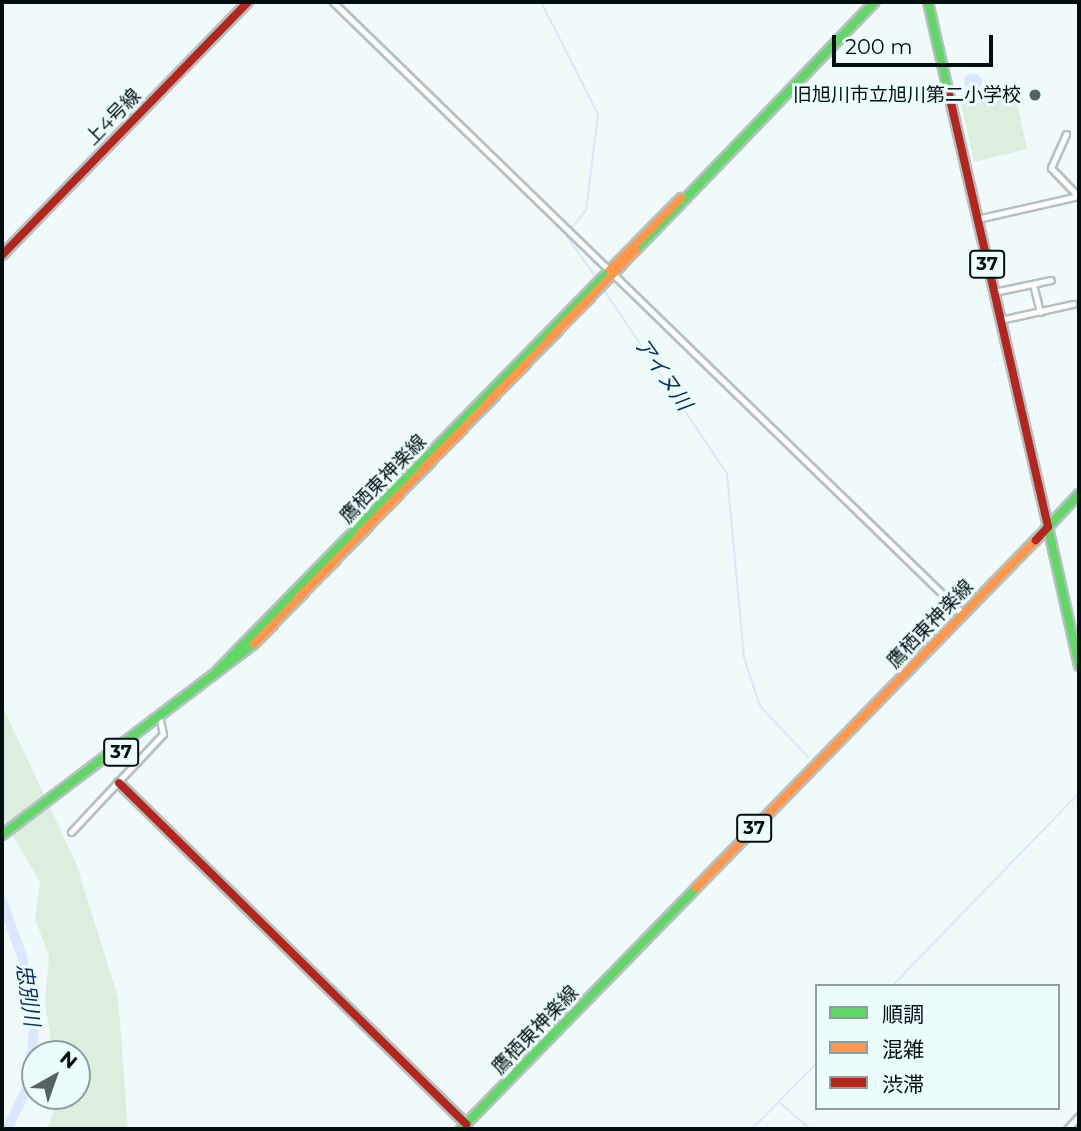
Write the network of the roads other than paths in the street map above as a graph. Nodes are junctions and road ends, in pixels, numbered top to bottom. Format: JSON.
{"nodes":[{"id":1,"x":248,"y":2,"type":"edge"},
{"id":2,"x":333,"y":2,"type":"edge"},
{"id":3,"x":875,"y":2,"type":"edge"},
{"id":4,"x":928,"y":2,"type":"edge"},
{"id":5,"x":1066,"y":134,"type":"dead end"},
{"id":6,"x":703,"y":178,"type":"junction"},
{"id":7,"x":1079,"y":197,"type":"edge"},
{"id":8,"x":977,"y":219,"type":"junction"},
{"id":9,"x":2,"y":255,"type":"edge"},
{"id":10,"x":604,"y":273,"type":"junction"},
{"id":11,"x":615,"y":276,"type":"junction"},
{"id":12,"x":1051,"y":280,"type":"dead end"},
{"id":13,"x":1033,"y":284,"type":"junction"},
{"id":14,"x":994,"y":292,"type":"junction"},
{"id":15,"x":1073,"y":304,"type":"dead end"},
{"id":16,"x":1040,"y":312,"type":"junction"},
{"id":17,"x":1000,"y":320,"type":"junction"},
{"id":18,"x":1079,"y":494,"type":"edge"},
{"id":19,"x":1048,"y":527,"type":"junction"},
{"id":20,"x":962,"y":613,"type":"junction"},
{"id":21,"x":1079,"y":667,"type":"edge"},
{"id":22,"x":204,"y":685,"type":"junction"},
{"id":23,"x":160,"y":720,"type":"junction"},
{"id":24,"x":120,"y":783,"type":"junction"},
{"id":25,"x":71,"y":832,"type":"dead end"},
{"id":26,"x":2,"y":835,"type":"edge"},
{"id":27,"x":1079,"y":1116,"type":"edge"},
{"id":28,"x":463,"y":1126,"type":"edge"},
{"id":29,"x":1067,"y":1129,"type":"edge"}],
"edges":[{"from":1,"to":9,"type":"main road","name":"上4号線"},
{"from":2,"to":10,"type":"street"},
{"from":3,"to":6,"type":"main road","name":"鷹栖東神楽線","number":"37"},
{"from":4,"to":8,"type":"main road","number":"37"},
{"from":5,"to":7,"type":"street"},
{"from":6,"to":10,"type":"main road","name":"鷹栖東神楽線","number":"37"},
{"from":6,"to":11,"type":"main road","name":"鷹栖東神楽線","number":"37"},
{"from":7,"to":8,"type":"street"},
{"from":8,"to":14,"type":"main road","number":"37"},
{"from":10,"to":11,"type":"street"},
{"from":10,"to":22,"type":"main road","name":"鷹栖東神楽線","number":"37"},
{"from":11,"to":20,"type":"street"},
{"from":11,"to":22,"type":"main road","name":"鷹栖東神楽線","number":"37"},
{"from":12,"to":13,"type":"street"},
{"from":13,"to":14,"type":"street"},
{"from":13,"to":16,"type":"street"},
{"from":14,"to":17,"type":"main road","number":"37"},
{"from":15,"to":16,"type":"street"},
{"from":16,"to":17,"type":"street"},
{"from":17,"to":19,"type":"main road","number":"37"},
{"from":18,"to":19,"type":"main road","name":"鷹栖東神楽線"},
{"from":19,"to":20,"type":"main road","name":"鷹栖東神楽線","number":"37"},
{"from":19,"to":21,"type":"main road"},
{"from":20,"to":28,"type":"main road","name":"鷹栖東神楽線","number":"37"},
{"from":22,"to":23,"type":"main road","name":"鷹栖東神楽線","number":"37"},
{"from":23,"to":24,"type":"street"},
{"from":23,"to":26,"type":"main road","name":"鷹栖東神楽線","number":"37"},
{"from":24,"to":25,"type":"street"},
{"from":24,"to":28,"type":"main road"},
{"from":27,"to":29,"type":"street"}]}
